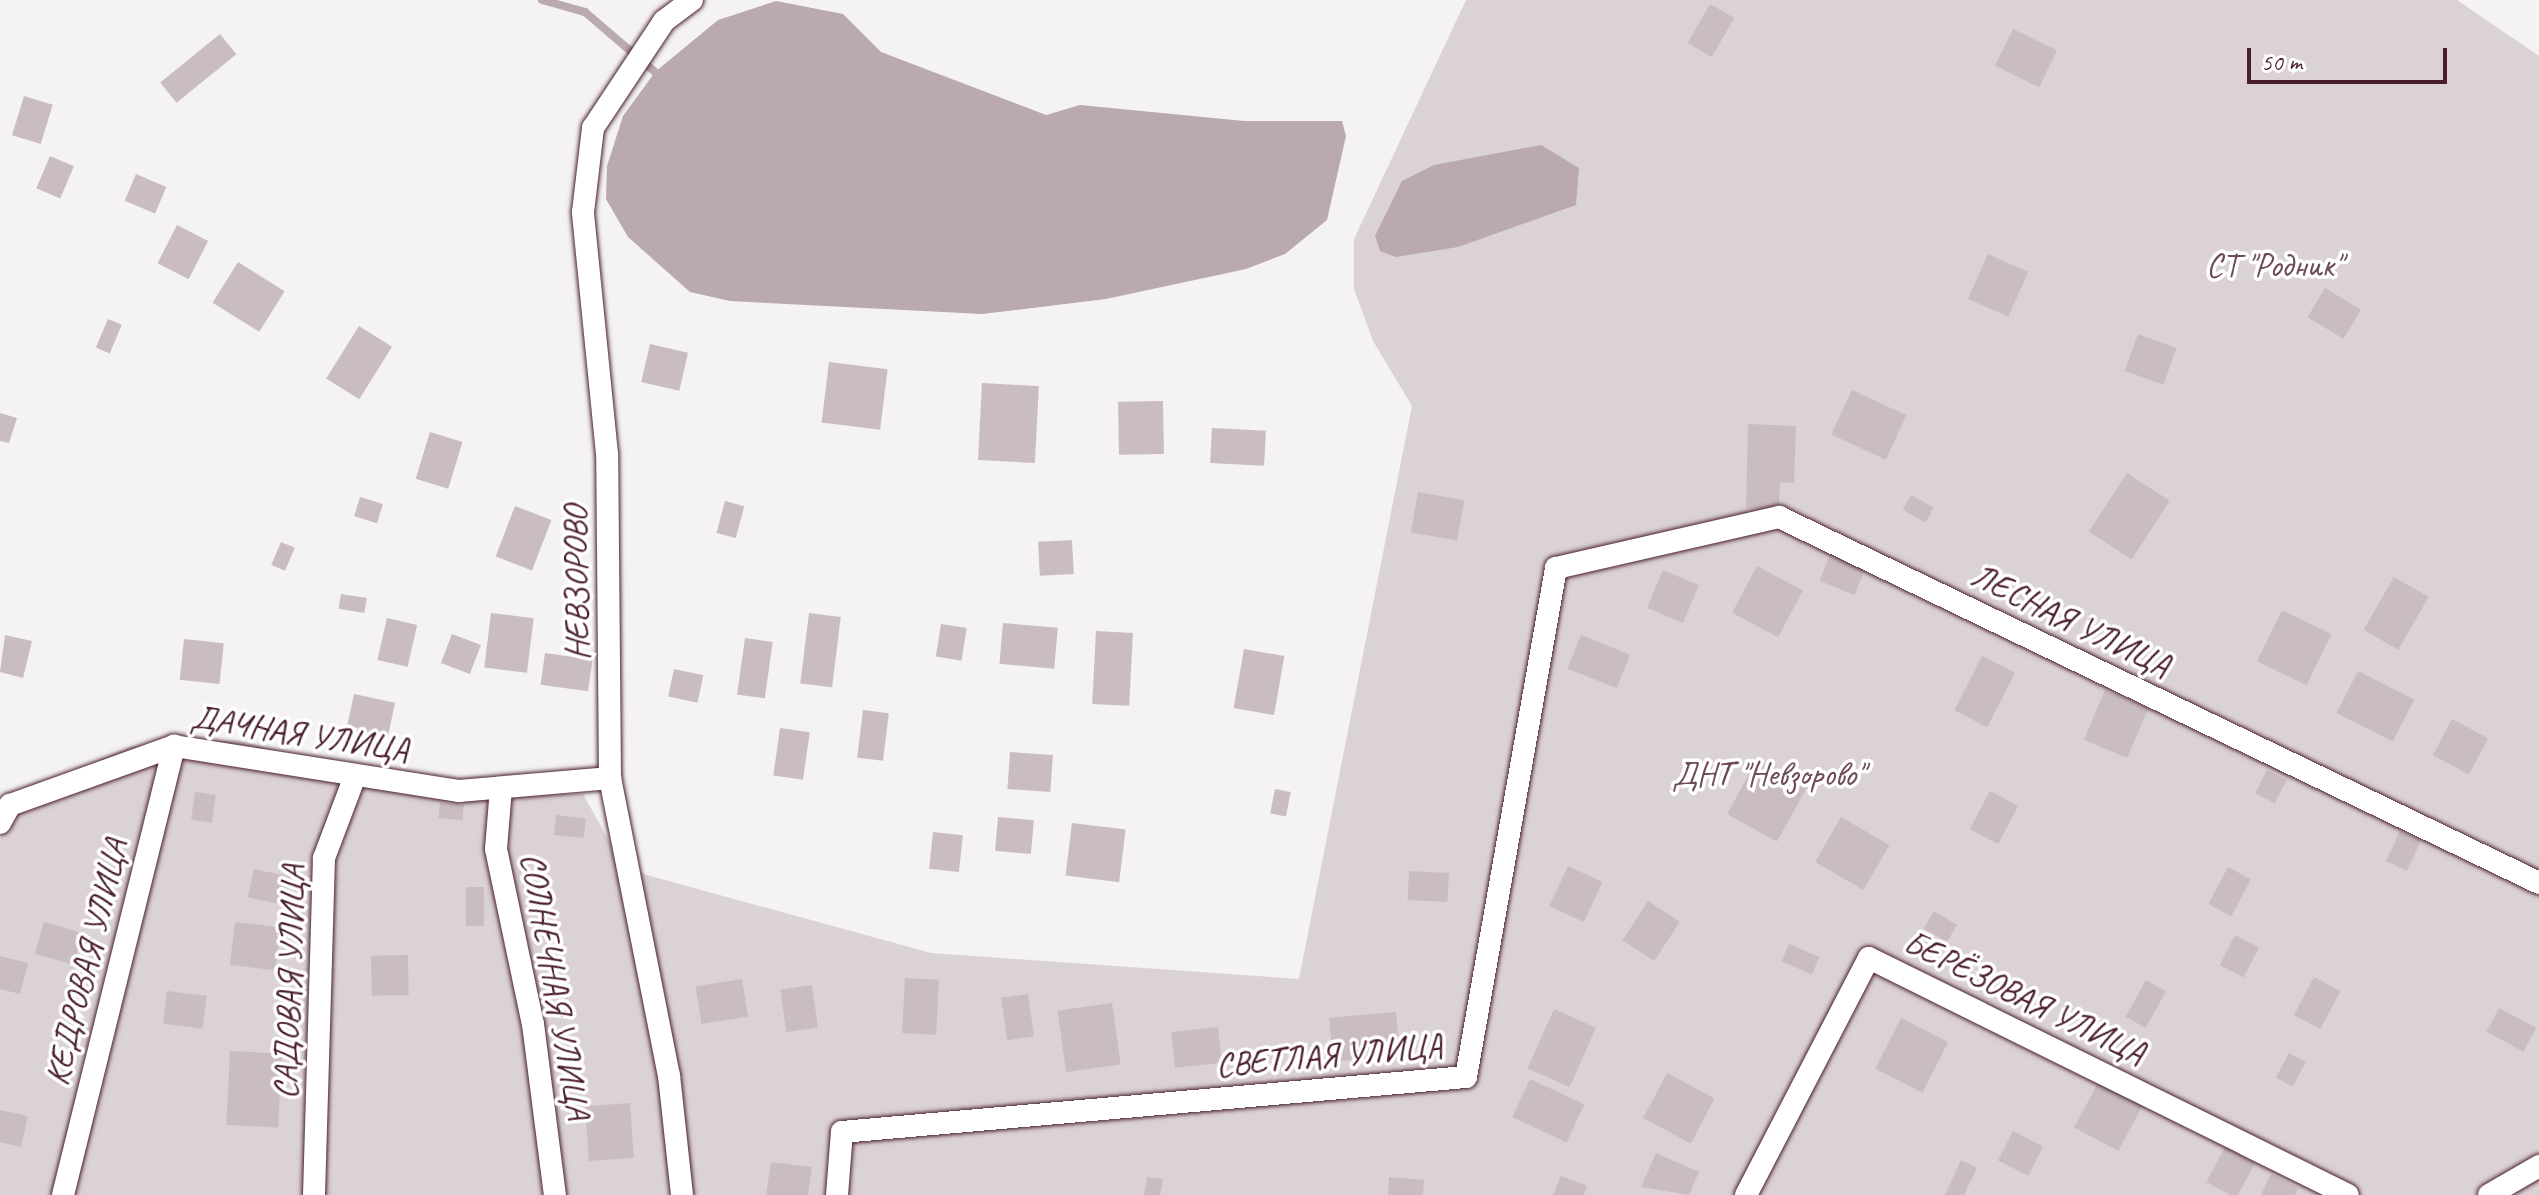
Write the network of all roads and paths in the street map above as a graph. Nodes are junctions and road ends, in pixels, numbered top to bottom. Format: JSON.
{"nodes":[{"id":1,"x":692,"y":0,"type":"edge"},
{"id":2,"x":1556,"y":568,"type":"joint"},
{"id":3,"x":174,"y":746,"type":"junction"},
{"id":4,"x":355,"y":776,"type":"junction"},
{"id":5,"x":610,"y":778,"type":"junction"},
{"id":6,"x":501,"y":788,"type":"junction"},
{"id":7,"x":0,"y":823,"type":"edge"},
{"id":8,"x":2539,"y":883,"type":"edge"},
{"id":9,"x":2539,"y":1166,"type":"edge"},
{"id":10,"x":63,"y":1195,"type":"edge"},
{"id":11,"x":314,"y":1195,"type":"edge"},
{"id":12,"x":555,"y":1195,"type":"edge"},
{"id":13,"x":682,"y":1195,"type":"edge"},
{"id":14,"x":837,"y":1195,"type":"edge"},
{"id":15,"x":1746,"y":1195,"type":"edge"},
{"id":16,"x":2348,"y":1195,"type":"edge"},
{"id":17,"x":2489,"y":1195,"type":"edge"}],
"edges":[{"from":1,"to":5,"type":"street","name":"НЕВЗОРОВО"},
{"from":2,"to":8,"type":"street","name":"ЛЕСНАЯ УЛИЦА"},
{"from":2,"to":14,"type":"street","name":"СВЕТЛАЯ УЛИЦА"},
{"from":3,"to":4,"type":"street","name":"ДАЧНАЯ УЛИЦА"},
{"from":3,"to":7,"type":"street","name":"ДАЧНАЯ УЛИЦА"},
{"from":3,"to":10,"type":"street","name":"КЕДРОВАЯ УЛИЦА"},
{"from":4,"to":6,"type":"street","name":"ДАЧНАЯ УЛИЦА"},
{"from":4,"to":11,"type":"street","name":"САДОВАЯ УЛИЦА"},
{"from":5,"to":6,"type":"street","name":"ДАЧНАЯ УЛИЦА"},
{"from":5,"to":13,"type":"street","name":"НЕВЗОРОВО"},
{"from":6,"to":12,"type":"street","name":"СОЛНЕЧНАЯ УЛИЦА"},
{"from":9,"to":17,"type":"street"},
{"from":15,"to":16,"type":"street","name":"БЕРЁЗОВАЯ УЛИЦА"}]}
